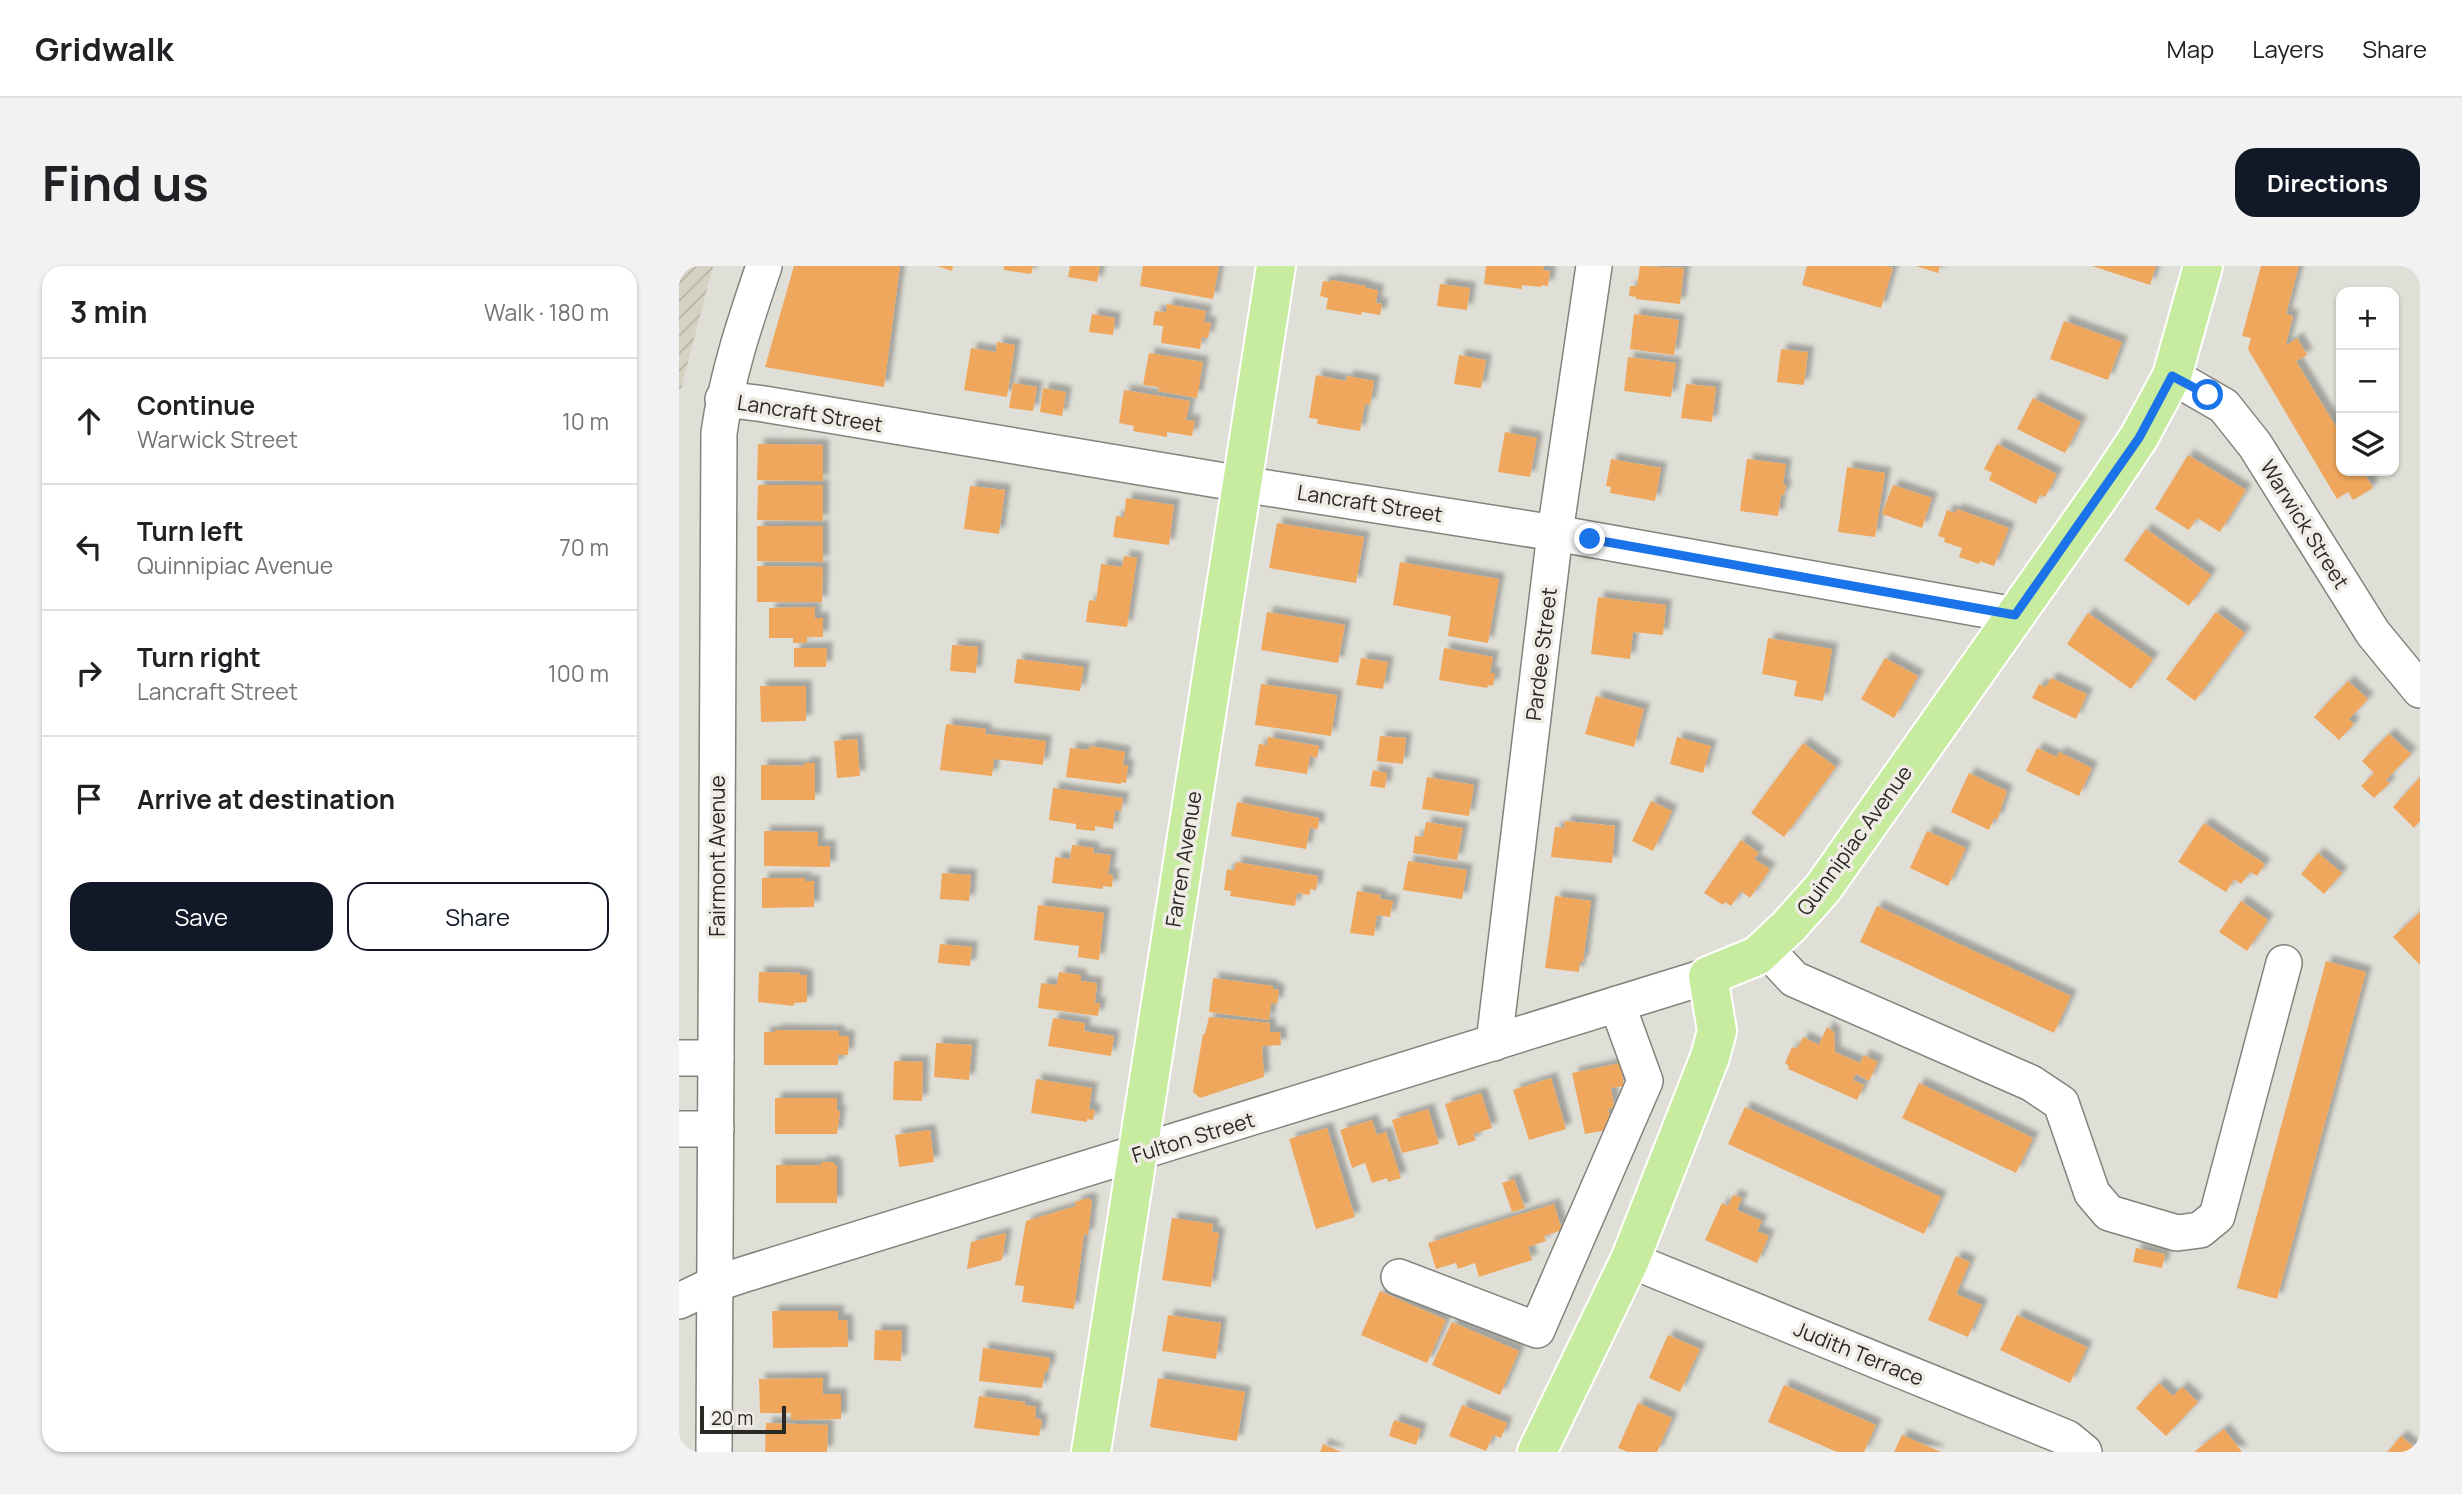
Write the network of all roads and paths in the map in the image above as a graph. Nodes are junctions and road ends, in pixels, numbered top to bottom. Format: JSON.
{"nodes":[{"id":1,"x":764,"y":266,"type":"edge"},
{"id":2,"x":1276,"y":266,"type":"edge"},
{"id":3,"x":1594,"y":266,"type":"edge"},
{"id":4,"x":2203,"y":266,"type":"edge"},
{"id":5,"x":2172,"y":376,"type":"junction"},
{"id":6,"x":723,"y":400,"type":"junction"},
{"id":7,"x":1242,"y":484,"type":"junction"},
{"id":8,"x":1555,"y":533,"type":"junction"},
{"id":9,"x":2015,"y":615,"type":"junction"},
{"id":10,"x":2420,"y":690,"type":"edge"},
{"id":11,"x":1765,"y":947,"type":"junction"},
{"id":12,"x":2284,"y":963,"type":"dead end"},
{"id":13,"x":1708,"y":976,"type":"junction"},
{"id":14,"x":1617,"y":1004,"type":"junction"},
{"id":15,"x":1494,"y":1043,"type":"junction"},
{"id":16,"x":679,"y":1058,"type":"edge"},
{"id":17,"x":716,"y":1058,"type":"junction"},
{"id":18,"x":679,"y":1129,"type":"edge"},
{"id":19,"x":716,"y":1129,"type":"junction"},
{"id":20,"x":1137,"y":1154,"type":"junction"},
{"id":21,"x":1630,"y":1259,"type":"junction"},
{"id":22,"x":1399,"y":1277,"type":"dead end"},
{"id":23,"x":715,"y":1284,"type":"junction"},
{"id":24,"x":679,"y":1301,"type":"edge"},
{"id":25,"x":1539,"y":1451,"type":"edge"},
{"id":26,"x":714,"y":1452,"type":"edge"},
{"id":27,"x":1091,"y":1452,"type":"edge"},
{"id":28,"x":2084,"y":1452,"type":"edge"}],
"edges":[{"from":1,"to":6,"type":"street","name":"Fairmont Avenue"},
{"from":2,"to":7,"type":"main road","name":"Farren Avenue"},
{"from":3,"to":8,"type":"street","name":"Pardee Street"},
{"from":4,"to":5,"type":"main road","name":"Quinnipiac Avenue"},
{"from":5,"to":9,"type":"main road","name":"Quinnipiac Avenue"},
{"from":5,"to":10,"type":"street","name":"Warwick Street"},
{"from":6,"to":7,"type":"street","name":"Lancraft Street"},
{"from":6,"to":17,"type":"street","name":"Fairmont Avenue"},
{"from":7,"to":8,"type":"street","name":"Lancraft Street"},
{"from":7,"to":20,"type":"main road","name":"Farren Avenue"},
{"from":8,"to":9,"type":"street","name":"Lancraft Street"},
{"from":8,"to":15,"type":"street","name":"Pardee Street"},
{"from":9,"to":11,"type":"main road","name":"Quinnipiac Avenue"},
{"from":11,"to":12,"type":"street"},
{"from":11,"to":13,"type":"main road","name":"Quinnipiac Avenue"},
{"from":13,"to":14,"type":"street","name":"Fulton Street"},
{"from":13,"to":21,"type":"main road"},
{"from":14,"to":15,"type":"street","name":"Fulton Street"},
{"from":14,"to":22,"type":"street"},
{"from":15,"to":20,"type":"street","name":"Fulton Street"},
{"from":16,"to":17,"type":"street"},
{"from":17,"to":19,"type":"street","name":"Fairmont Avenue"},
{"from":18,"to":19,"type":"street"},
{"from":19,"to":23,"type":"street","name":"Fairmont Avenue"},
{"from":20,"to":23,"type":"street","name":"Fulton Street"},
{"from":20,"to":27,"type":"main road","name":"Farren Avenue"},
{"from":21,"to":25,"type":"main road"},
{"from":21,"to":28,"type":"street","name":"Judith Terrace"},
{"from":23,"to":24,"type":"street","name":"Fulton Street"},
{"from":23,"to":26,"type":"street","name":"Fairmont Avenue"}]}
